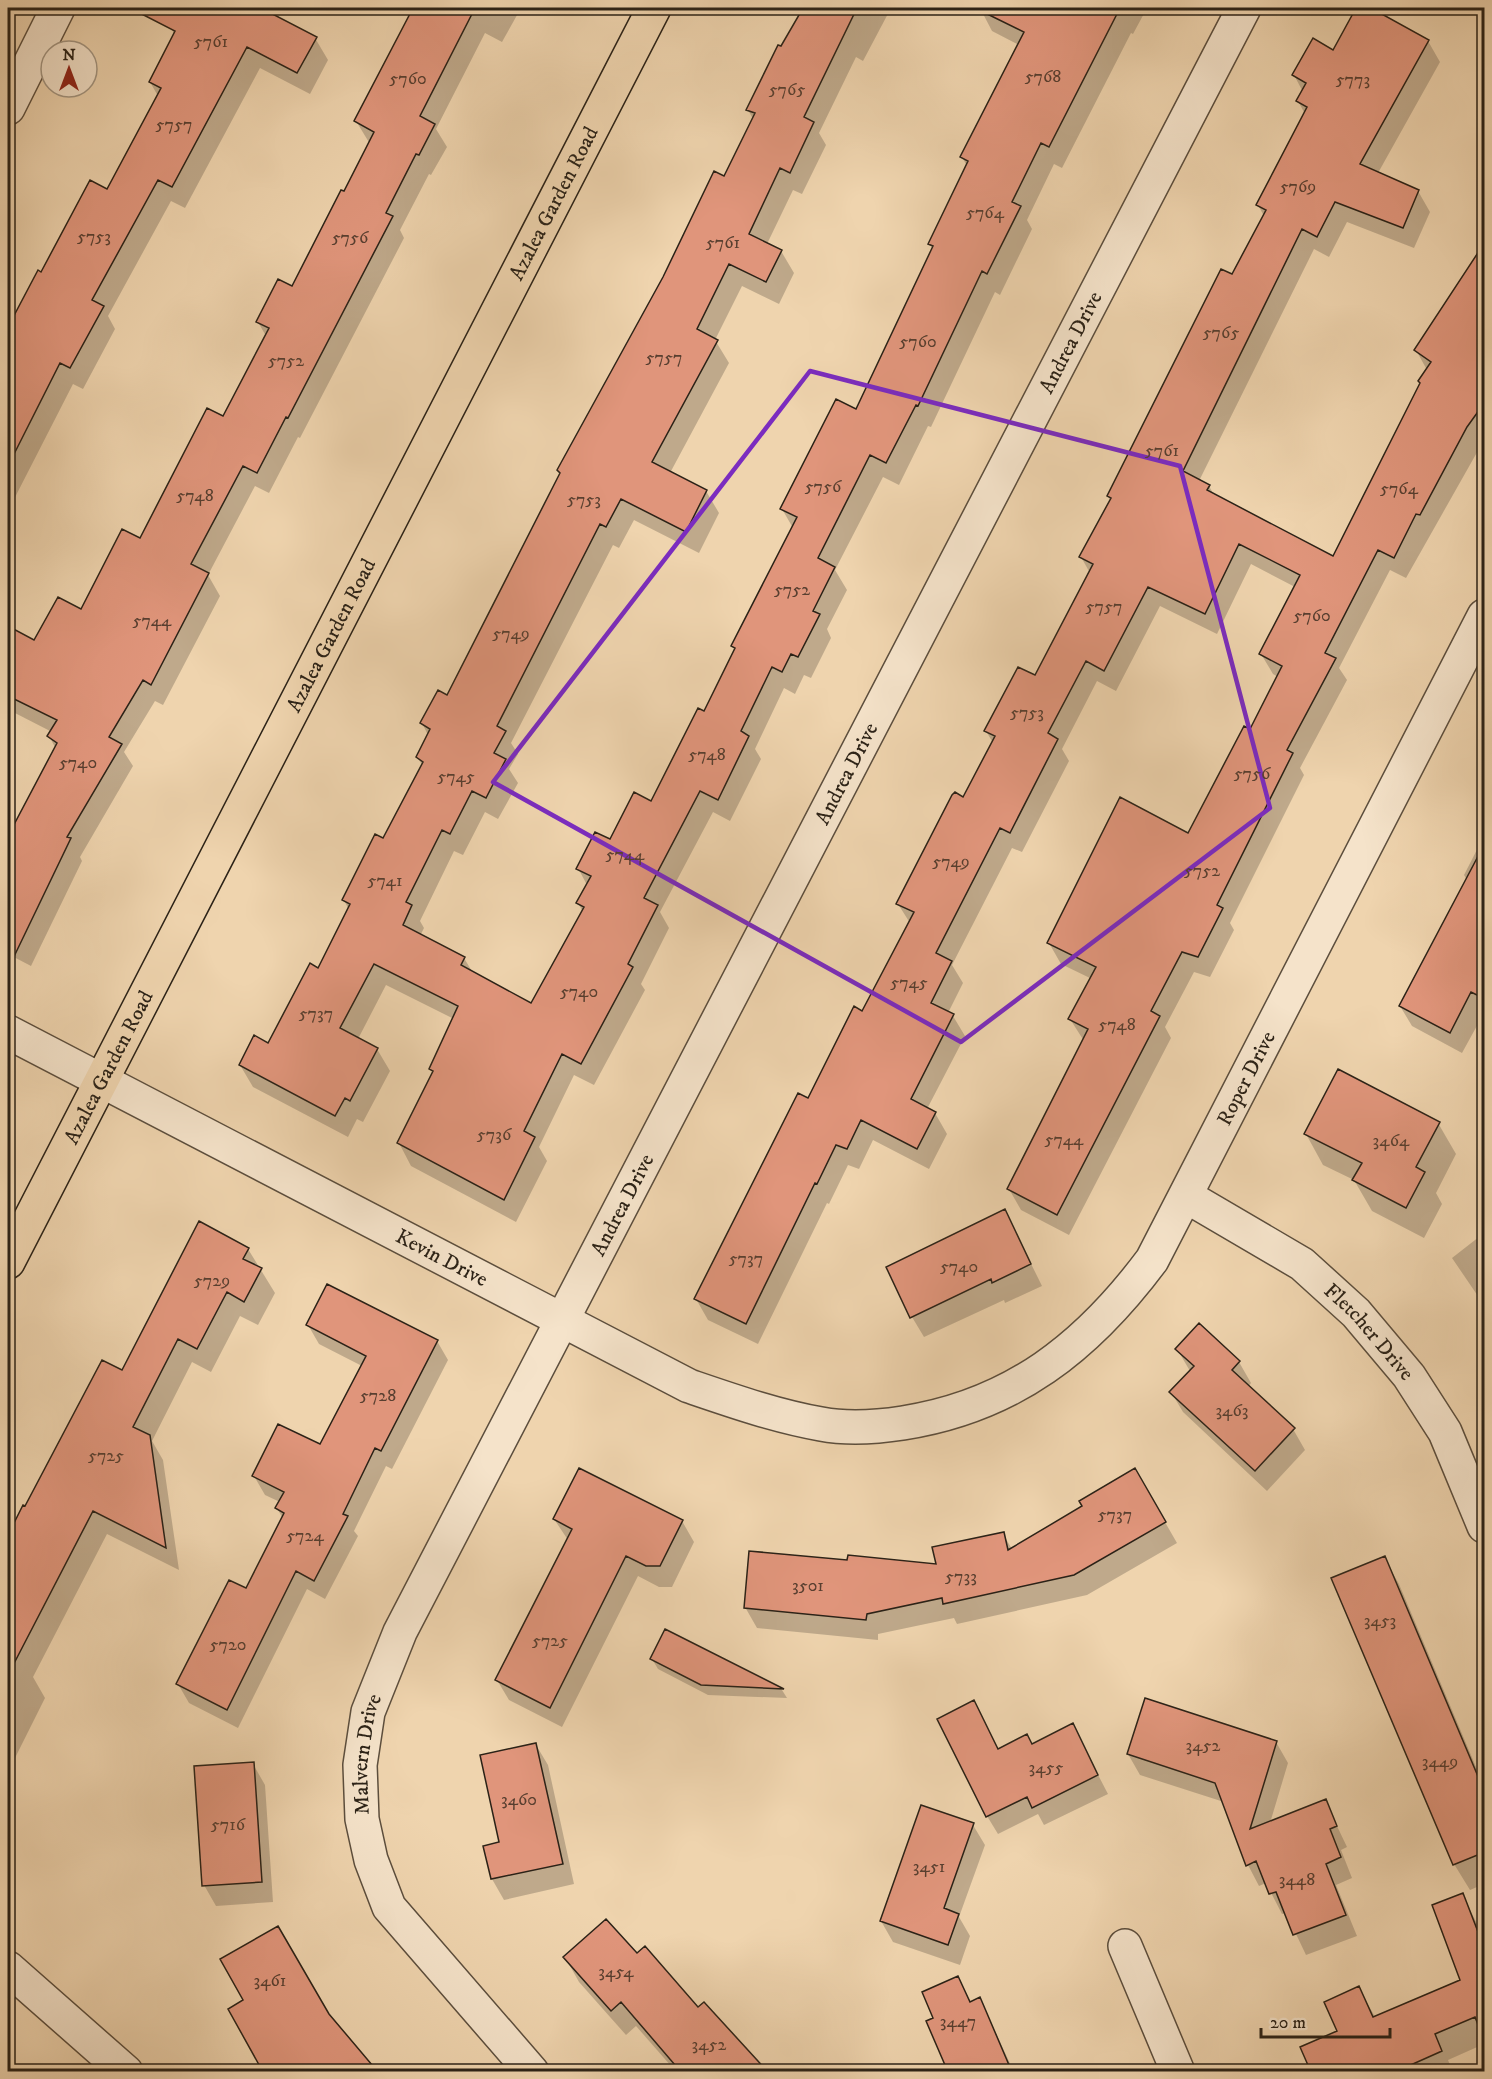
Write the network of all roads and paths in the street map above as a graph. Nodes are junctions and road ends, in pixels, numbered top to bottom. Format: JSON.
{"nodes":[{"id":1,"x":58,"y":8,"type":"edge"},
{"id":2,"x":654,"y":8,"type":"edge"},
{"id":3,"x":1244,"y":8,"type":"edge"},
{"id":4,"x":8,"y":108,"type":"edge"},
{"id":5,"x":1485,"y":615,"type":"edge"},
{"id":6,"x":8,"y":1032,"type":"edge"},
{"id":7,"x":98,"y":1081,"type":"junction"},
{"id":8,"x":1186,"y":1196,"type":"junction"},
{"id":9,"x":8,"y":1262,"type":"edge"},
{"id":10,"x":562,"y":1320,"type":"junction"},
{"id":11,"x":895,"y":1424,"type":"joint"},
{"id":12,"x":1485,"y":1526,"type":"edge"},
{"id":13,"x":448,"y":1540,"type":"joint"},
{"id":14,"x":1125,"y":1946,"type":"dead end"},
{"id":15,"x":8,"y":1968,"type":"edge"},
{"id":16,"x":126,"y":2072,"type":"edge"},
{"id":17,"x":532,"y":2072,"type":"edge"},
{"id":18,"x":1178,"y":2072,"type":"edge"}],
"edges":[{"from":1,"to":4,"type":"street"},
{"from":2,"to":7,"type":"main road","name":"Azalea Garden Road"},
{"from":3,"to":10,"type":"street","name":"Andrea Drive"},
{"from":5,"to":8,"type":"street","name":"Roper Drive"},
{"from":6,"to":7,"type":"street","name":"Kevin Drive"},
{"from":7,"to":9,"type":"main road","name":"Azalea Garden Road"},
{"from":7,"to":10,"type":"street","name":"Kevin Drive"},
{"from":8,"to":11,"type":"street","name":"Roper Drive"},
{"from":8,"to":12,"type":"street","name":"Fletcher Drive"},
{"from":10,"to":11,"type":"street","name":"Kevin Drive"},
{"from":10,"to":13,"type":"street","name":"Andrea Drive"},
{"from":13,"to":17,"type":"street","name":"Malvern Drive"},
{"from":14,"to":18,"type":"street"},
{"from":15,"to":16,"type":"street"}]}
